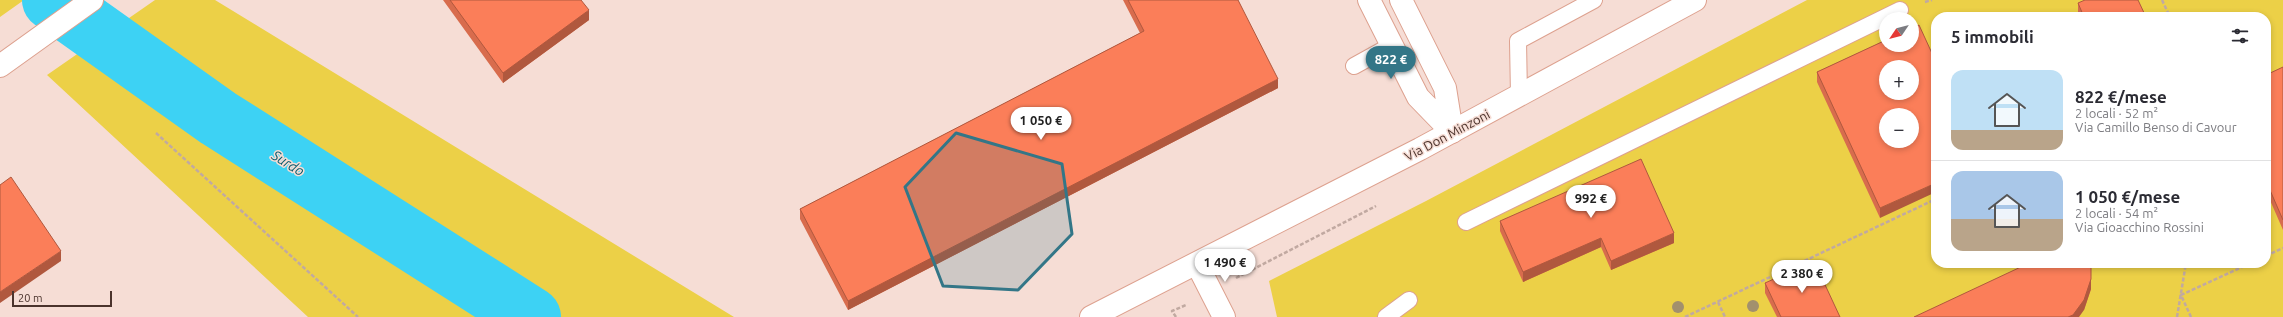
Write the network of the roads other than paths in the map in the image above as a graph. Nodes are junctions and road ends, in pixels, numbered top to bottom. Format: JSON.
{"nodes":[{"id":1,"x":92,"y":0,"type":"edge"},
{"id":2,"x":1369,"y":0,"type":"edge"},
{"id":3,"x":1400,"y":0,"type":"edge"},
{"id":4,"x":1594,"y":0,"type":"edge"},
{"id":5,"x":1695,"y":0,"type":"edge"},
{"id":6,"x":1900,"y":10,"type":"dead end"},
{"id":7,"x":1392,"y":45,"type":"junction"},
{"id":8,"x":0,"y":66,"type":"edge"},
{"id":9,"x":1354,"y":66,"type":"dead end"},
{"id":10,"x":1519,"y":96,"type":"junction"},
{"id":11,"x":1452,"y":132,"type":"junction"},
{"id":12,"x":1466,"y":222,"type":"dead end"},
{"id":13,"x":1197,"y":264,"type":"junction"},
{"id":14,"x":1409,"y":300,"type":"dead end"},
{"id":15,"x":1092,"y":317,"type":"edge"},
{"id":16,"x":1224,"y":317,"type":"edge"},
{"id":17,"x":1386,"y":317,"type":"edge"}],
"edges":[{"from":1,"to":8,"type":"main road"},
{"from":2,"to":7,"type":"main road"},
{"from":3,"to":11,"type":"main road"},
{"from":4,"to":10,"type":"lane"},
{"from":5,"to":10,"type":"main road","name":"Via Don Minzoni"},
{"from":6,"to":12,"type":"lane"},
{"from":7,"to":9,"type":"lane"},
{"from":7,"to":11,"type":"main road"},
{"from":10,"to":11,"type":"main road","name":"Via Don Minzoni"},
{"from":11,"to":13,"type":"main road","name":"Via Don Minzoni"},
{"from":13,"to":15,"type":"main road","name":"Via Don Minzoni"},
{"from":13,"to":16,"type":"main road"},
{"from":14,"to":17,"type":"lane"}]}
